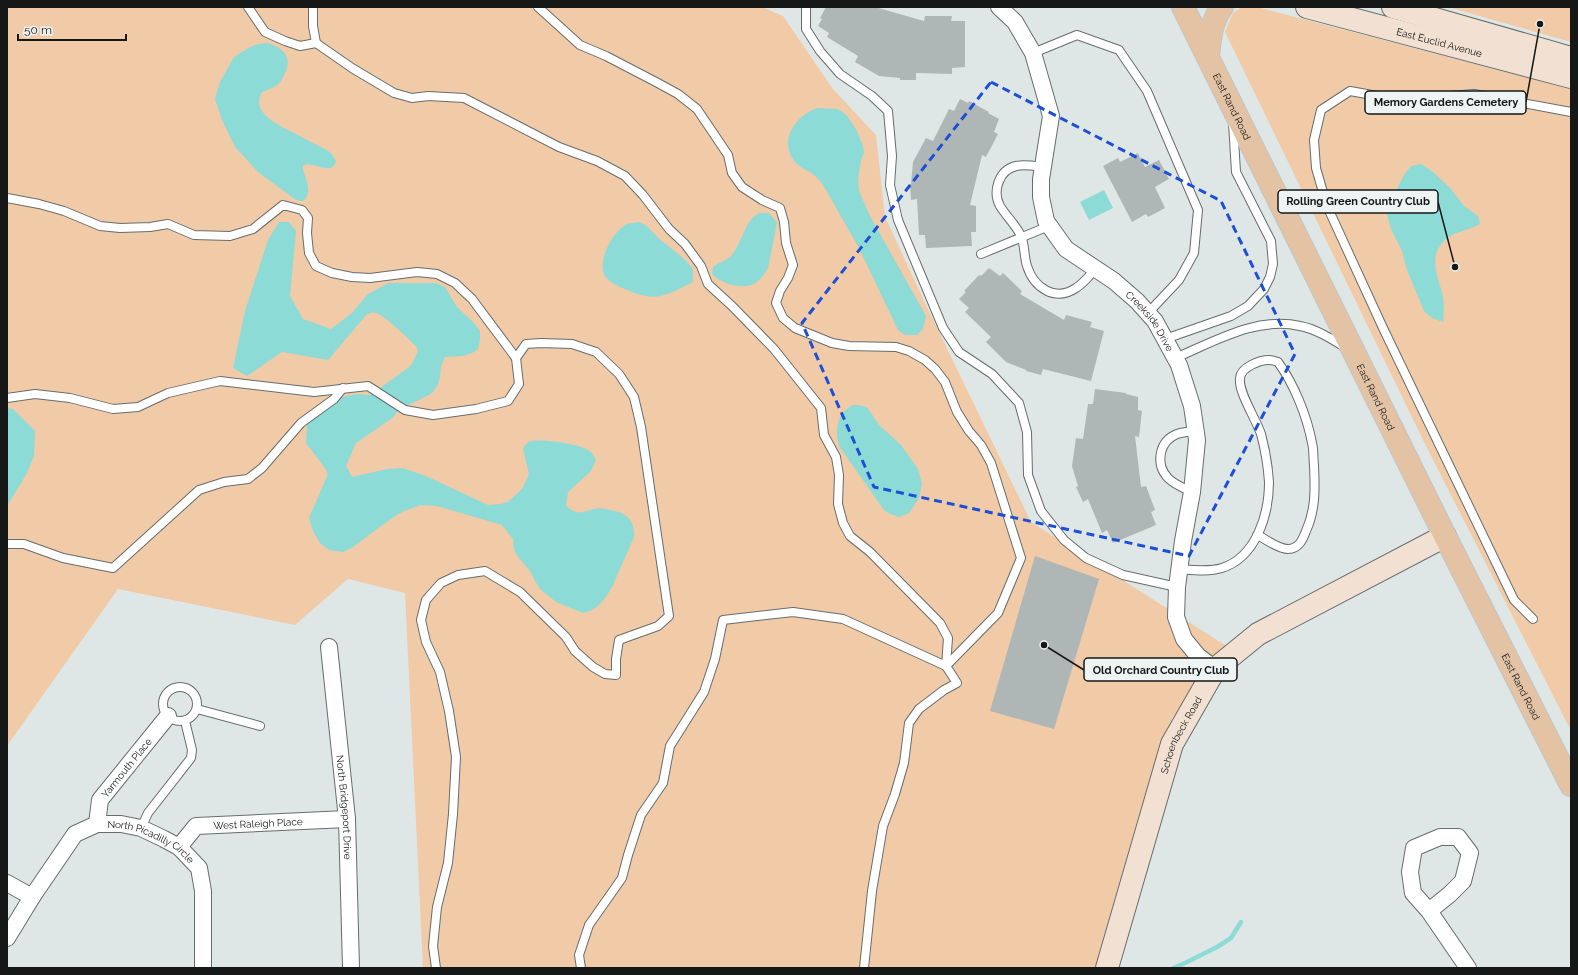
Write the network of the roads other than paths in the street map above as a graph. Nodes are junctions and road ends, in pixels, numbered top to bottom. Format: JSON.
{"nodes":[{"id":1,"x":248,"y":7,"type":"edge"},
{"id":2,"x":313,"y":7,"type":"edge"},
{"id":3,"x":538,"y":7,"type":"edge"},
{"id":4,"x":806,"y":7,"type":"edge"},
{"id":5,"x":999,"y":7,"type":"edge"},
{"id":6,"x":1183,"y":7,"type":"edge"},
{"id":7,"x":1222,"y":7,"type":"edge"},
{"id":8,"x":1307,"y":7,"type":"edge"},
{"id":9,"x":1393,"y":7,"type":"edge"},
{"id":10,"x":316,"y":43,"type":"junction"},
{"id":11,"x":1033,"y":53,"type":"junction"},
{"id":12,"x":1208,"y":56,"type":"junction"},
{"id":13,"x":1571,"y":58,"type":"edge"},
{"id":14,"x":1571,"y":77,"type":"edge"},
{"id":15,"x":1231,"y":102,"type":"junction"},
{"id":16,"x":1571,"y":112,"type":"edge"},
{"id":17,"x":1044,"y":167,"type":"junction"},
{"id":18,"x":7,"y":198,"type":"edge"},
{"id":19,"x":1050,"y":226,"type":"junction"},
{"id":20,"x":1021,"y":237,"type":"junction"},
{"id":21,"x":981,"y":254,"type":"dead end"},
{"id":22,"x":1096,"y":268,"type":"junction"},
{"id":23,"x":1148,"y":313,"type":"junction"},
{"id":24,"x":1165,"y":339,"type":"junction"},
{"id":25,"x":1354,"y":352,"type":"junction"},
{"id":26,"x":516,"y":358,"type":"junction"},
{"id":27,"x":1175,"y":358,"type":"junction"},
{"id":28,"x":343,"y":388,"type":"junction"},
{"id":29,"x":7,"y":398,"type":"edge"},
{"id":30,"x":1196,"y":430,"type":"junction"},
{"id":31,"x":1192,"y":492,"type":"junction"},
{"id":32,"x":1257,"y":535,"type":"junction"},
{"id":33,"x":1445,"y":536,"type":"junction"},
{"id":34,"x":7,"y":544,"type":"edge"},
{"id":35,"x":1180,"y":569,"type":"junction"},
{"id":36,"x":1177,"y":587,"type":"junction"},
{"id":37,"x":1533,"y":619,"type":"dead end"},
{"id":38,"x":329,"y":647,"type":"dead end"},
{"id":39,"x":946,"y":666,"type":"junction"},
{"id":40,"x":1215,"y":669,"type":"junction"},
{"id":41,"x":197,"y":709,"type":"junction"},
{"id":42,"x":168,"y":716,"type":"junction"},
{"id":43,"x":184,"y":721,"type":"junction"},
{"id":44,"x":260,"y":726,"type":"dead end"},
{"id":45,"x":1571,"y":785,"type":"edge"},
{"id":46,"x":347,"y":819,"type":"junction"},
{"id":47,"x":97,"y":824,"type":"junction"},
{"id":48,"x":141,"y":828,"type":"junction"},
{"id":49,"x":179,"y":847,"type":"junction"},
{"id":50,"x":7,"y":883,"type":"edge"},
{"id":51,"x":32,"y":897,"type":"junction"},
{"id":52,"x":1429,"y":910,"type":"junction"},
{"id":53,"x":7,"y":938,"type":"edge"},
{"id":54,"x":203,"y":968,"type":"edge"},
{"id":55,"x":350,"y":968,"type":"edge"},
{"id":56,"x":436,"y":968,"type":"edge"},
{"id":57,"x":581,"y":968,"type":"edge"},
{"id":58,"x":864,"y":968,"type":"edge"},
{"id":59,"x":1107,"y":968,"type":"edge"},
{"id":60,"x":1468,"y":968,"type":"edge"}],
"edges":[{"from":1,"to":10,"type":"lane"},
{"from":2,"to":10,"type":"lane"},
{"from":3,"to":39,"type":"lane"},
{"from":4,"to":36,"type":"lane"},
{"from":5,"to":11,"type":"street","name":"Creekside Drive"},
{"from":6,"to":12,"type":"main road","name":"East Rand Road"},
{"from":7,"to":12,"type":"main road"},
{"from":8,"to":14,"type":"main road","name":"East Euclid Avenue"},
{"from":9,"to":13,"type":"main road","name":"East Euclid Avenue"},
{"from":10,"to":39,"type":"lane"},
{"from":11,"to":17,"type":"street","name":"Creekside Drive"},
{"from":11,"to":23,"type":"lane"},
{"from":12,"to":15,"type":"main road","name":"East Rand Road"},
{"from":15,"to":24,"type":"lane"},
{"from":15,"to":25,"type":"main road","name":"East Rand Road"},
{"from":16,"to":37,"type":"lane"},
{"from":17,"to":19,"type":"street","name":"Creekside Drive"},
{"from":17,"to":20,"type":"lane"},
{"from":18,"to":26,"type":"lane"},
{"from":19,"to":20,"type":"lane"},
{"from":19,"to":22,"type":"street","name":"Creekside Drive"},
{"from":20,"to":21,"type":"lane"},
{"from":20,"to":22,"type":"lane"},
{"from":22,"to":23,"type":"street","name":"Creekside Drive"},
{"from":23,"to":24,"type":"street","name":"Creekside Drive"},
{"from":24,"to":27,"type":"street","name":"Creekside Drive"},
{"from":25,"to":27,"type":"lane"},
{"from":25,"to":33,"type":"main road","name":"East Rand Road"},
{"from":26,"to":28,"type":"lane"},
{"from":26,"to":56,"type":"lane"},
{"from":27,"to":30,"type":"street","name":"Creekside Drive"},
{"from":28,"to":29,"type":"lane"},
{"from":28,"to":34,"type":"lane"},
{"from":30,"to":31,"type":"street","name":"Creekside Drive"},
{"from":30,"to":31,"type":"lane"},
{"from":31,"to":35,"type":"street","name":"Creekside Drive"},
{"from":32,"to":32,"type":"lane"},
{"from":32,"to":35,"type":"lane"},
{"from":33,"to":40,"type":"main road","name":"Schoenbeck Road"},
{"from":33,"to":45,"type":"main road","name":"East Rand Road"},
{"from":35,"to":36,"type":"street","name":"Creekside Drive"},
{"from":36,"to":40,"type":"street","name":"Creekside Drive"},
{"from":38,"to":46,"type":"street","name":"North Bridgeport Drive"},
{"from":39,"to":57,"type":"lane"},
{"from":39,"to":58,"type":"lane"},
{"from":40,"to":59,"type":"main road","name":"Schoenbeck Road"},
{"from":41,"to":42,"type":"lane"},
{"from":41,"to":43,"type":"lane"},
{"from":41,"to":44,"type":"lane"},
{"from":42,"to":43,"type":"lane"},
{"from":42,"to":47,"type":"street","name":"Yarmouth Place"},
{"from":43,"to":48,"type":"lane"},
{"from":46,"to":49,"type":"street","name":"West Raleigh Place"},
{"from":46,"to":55,"type":"street","name":"North Bridgeport Drive"},
{"from":47,"to":48,"type":"street","name":"North Picadilly Circle"},
{"from":47,"to":51,"type":"street","name":"North Picadilly Circle"},
{"from":48,"to":49,"type":"street","name":"North Picadilly Circle"},
{"from":49,"to":54,"type":"street","name":"North Picadilly Circle"},
{"from":50,"to":51,"type":"street"},
{"from":51,"to":53,"type":"street","name":"North Picadilly Circle"},
{"from":52,"to":52,"type":"street"},
{"from":52,"to":60,"type":"street"}]}
